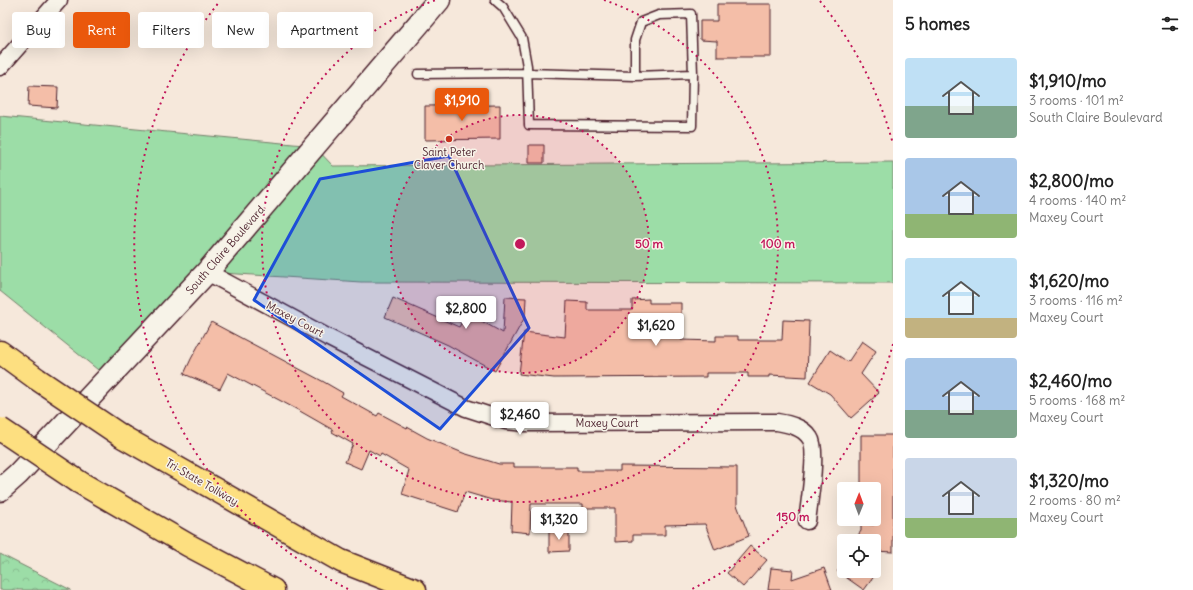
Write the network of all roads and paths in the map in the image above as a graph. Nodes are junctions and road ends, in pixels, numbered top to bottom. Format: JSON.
{"nodes":[{"id":1,"x":59,"y":0,"type":"edge"},
{"id":2,"x":439,"y":0,"type":"edge"},
{"id":3,"x":495,"y":0,"type":"edge"},
{"id":4,"x":0,"y":67,"type":"edge"},
{"id":5,"x":527,"y":73,"type":"junction"},
{"id":6,"x":418,"y":74,"type":"dead end"},
{"id":7,"x":693,"y":74,"type":"junction"},
{"id":8,"x":634,"y":76,"type":"junction"},
{"id":9,"x":207,"y":272,"type":"junction"},
{"id":10,"x":0,"y":352,"type":"edge"},
{"id":11,"x":0,"y":429,"type":"edge"},
{"id":12,"x":0,"y":490,"type":"edge"},
{"id":13,"x":807,"y":520,"type":"dead end"},
{"id":14,"x":273,"y":590,"type":"edge"},
{"id":15,"x":415,"y":590,"type":"edge"}],
"edges":[{"from":1,"to":4,"type":"street"},
{"from":2,"to":9,"type":"street","name":"South Claire Boulevard"},
{"from":3,"to":5,"type":"lane"},
{"from":5,"to":6,"type":"lane"},
{"from":5,"to":7,"type":"lane"},
{"from":5,"to":8,"type":"lane"},
{"from":7,"to":8,"type":"lane"},
{"from":7,"to":8,"type":"lane"},
{"from":9,"to":12,"type":"street","name":"South Claire Boulevard"},
{"from":9,"to":13,"type":"street","name":"Maxey Court"},
{"from":10,"to":15,"type":"highway","name":"Tri-State Tollway","bridge":true},
{"from":11,"to":14,"type":"highway","bridge":true}]}
